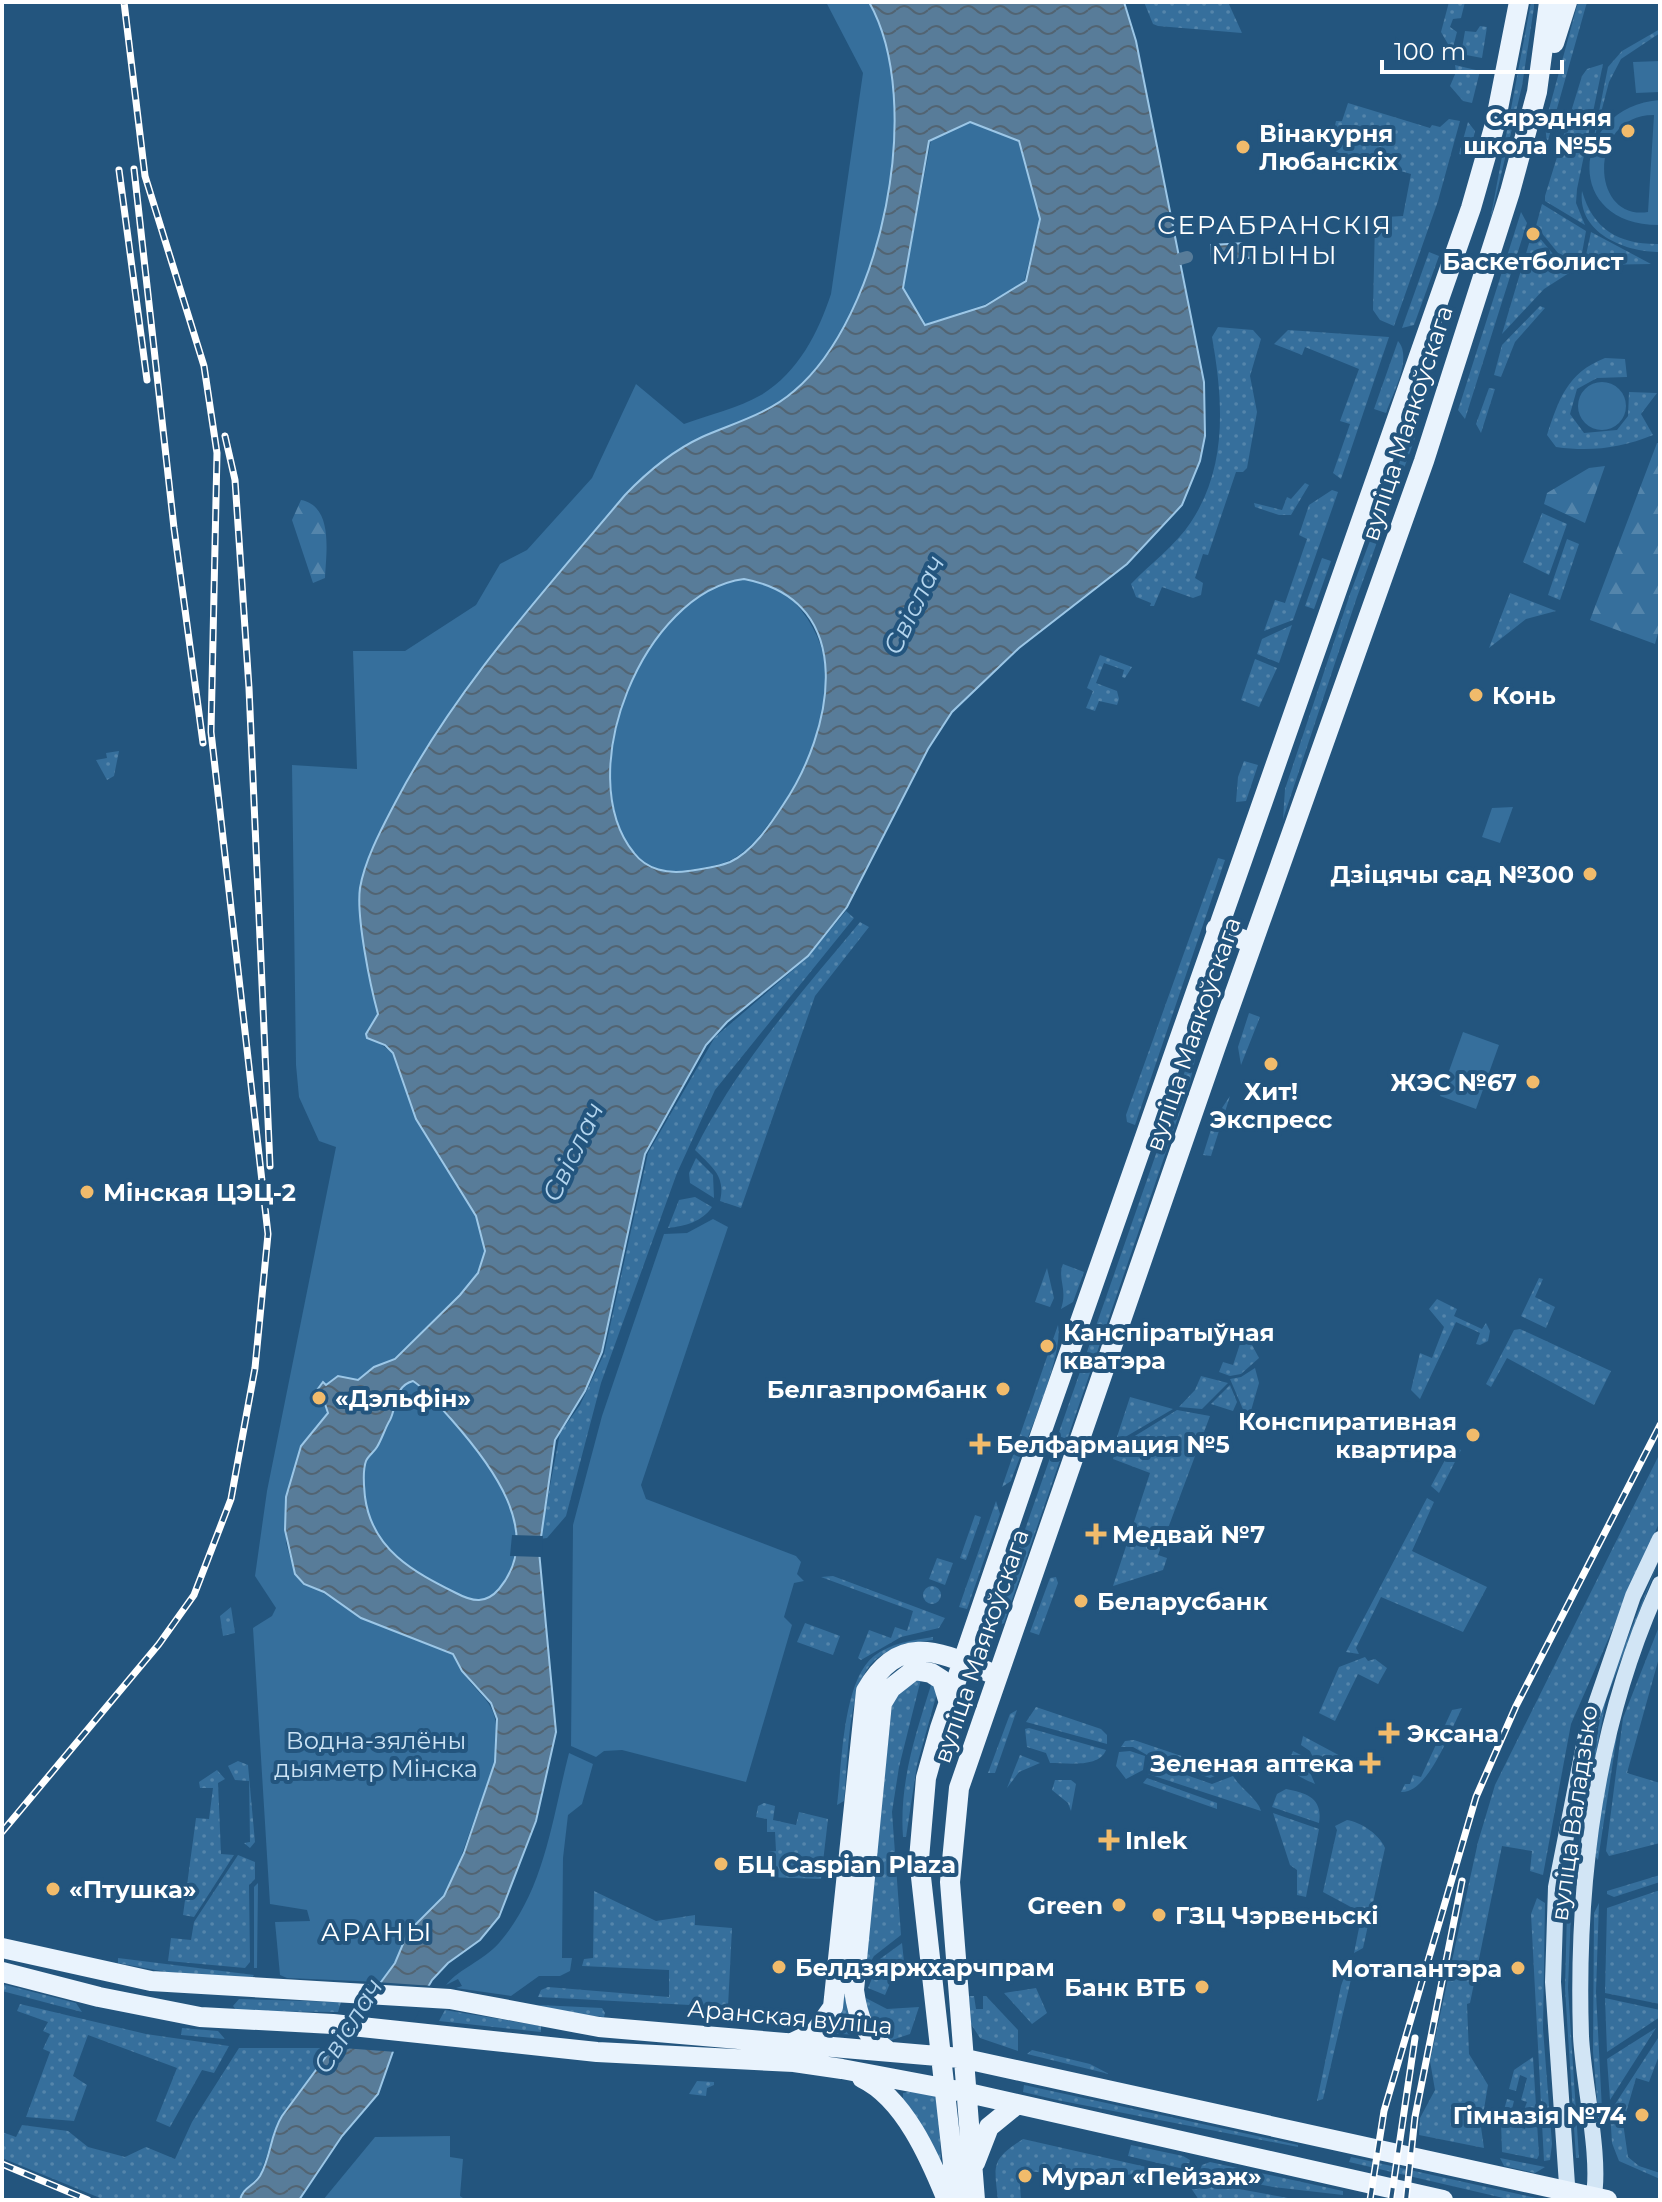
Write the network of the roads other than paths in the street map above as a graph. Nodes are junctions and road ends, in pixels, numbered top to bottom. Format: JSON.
{"nodes":[{"id":1,"x":1549,"y":2,"type":"edge"},
{"id":2,"x":1567,"y":2,"type":"edge"},
{"id":3,"x":1518,"y":5,"type":"edge"},
{"id":4,"x":1537,"y":92,"type":"junction"},
{"id":5,"x":1447,"y":279,"type":"junction"},
{"id":6,"x":1478,"y":290,"type":"junction"},
{"id":7,"x":1216,"y":929,"type":"junction"},
{"id":8,"x":1252,"y":943,"type":"junction"},
{"id":9,"x":1660,"y":1539,"type":"edge"},
{"id":10,"x":1660,"y":1584,"type":"edge"},
{"id":11,"x":963,"y":1662,"type":"junction"},
{"id":12,"x":996,"y":1675,"type":"junction"},
{"id":13,"x":949,"y":1703,"type":"junction"},
{"id":14,"x":2,"y":1948,"type":"edge"},
{"id":15,"x":2,"y":1972,"type":"edge"},
{"id":16,"x":794,"y":2042,"type":"junction"},
{"id":17,"x":889,"y":2051,"type":"junction"},
{"id":18,"x":952,"y":2057,"type":"junction"},
{"id":19,"x":842,"y":2069,"type":"junction"},
{"id":20,"x":955,"y":2090,"type":"junction"},
{"id":21,"x":1016,"y":2105,"type":"junction"},
{"id":22,"x":1321,"y":2139,"type":"junction"},
{"id":23,"x":1313,"y":2171,"type":"junction"},
{"id":24,"x":972,"y":2175,"type":"junction"},
{"id":25,"x":1567,"y":2196,"type":"edge"},
{"id":26,"x":1598,"y":2199,"type":"edge"},
{"id":27,"x":947,"y":2200,"type":"edge"},
{"id":28,"x":957,"y":2200,"type":"edge"},
{"id":29,"x":975,"y":2200,"type":"edge"},
{"id":30,"x":1443,"y":2200,"type":"edge"}],
"edges":[{"from":1,"to":4,"type":"main road","name":"вуліца Маякоўскага"},
{"from":2,"to":4,"type":"main road"},
{"from":3,"to":5,"type":"main road","name":"вуліца Маякоўскага"},
{"from":4,"to":6,"type":"main road","name":"вуліца Маякоўскага"},
{"from":5,"to":6,"type":"main road"},
{"from":5,"to":7,"type":"main road","name":"вуліца Маякоўскага"},
{"from":6,"to":8,"type":"main road","name":"вуліца Маякоўскага"},
{"from":7,"to":8,"type":"main road"},
{"from":7,"to":11,"type":"main road","name":"вуліца Маякоўскага"},
{"from":8,"to":12,"type":"main road","name":"вуліца Маякоўскага"},
{"from":9,"to":25,"type":"main road","name":"вуліца Валадзько"},
{"from":10,"to":26,"type":"main road","name":"вуліца Валадзько"},
{"from":11,"to":12,"type":"main road"},
{"from":11,"to":13,"type":"main road","name":"вуліца Маякоўскага"},
{"from":11,"to":16,"type":"main road"},
{"from":12,"to":18,"type":"main road","name":"вуліца Маякоўскага"},
{"from":13,"to":17,"type":"main road"},
{"from":13,"to":18,"type":"main road","name":"вуліца Маякоўскага"},
{"from":14,"to":16,"type":"main road","name":"Аранская вуліца"},
{"from":15,"to":19,"type":"main road","name":"Аранская вуліца"},
{"from":16,"to":17,"type":"main road","name":"Аранская вуліца"},
{"from":17,"to":18,"type":"main road","name":"Аранская вуліца"},
{"from":18,"to":20,"type":"main road","name":"вуліца Маякоўскага"},
{"from":18,"to":22,"type":"main road","name":"Аранская вуліца"},
{"from":19,"to":20,"type":"main road","name":"Аранская вуліца"},
{"from":19,"to":27,"type":"main road"},
{"from":20,"to":21,"type":"main road","name":"Аранская вуліца"},
{"from":20,"to":24,"type":"main road"},
{"from":20,"to":28,"type":"main road"},
{"from":21,"to":23,"type":"main road","name":"Аранская вуліца"},
{"from":21,"to":24,"type":"main road"},
{"from":22,"to":23,"type":"main road"},
{"from":22,"to":25,"type":"main road","name":"Аранская вуліца"},
{"from":23,"to":30,"type":"main road","name":"Аранская вуліца"},
{"from":24,"to":29,"type":"main road"},
{"from":25,"to":26,"type":"main road","name":"Аранская вуліца"}]}
